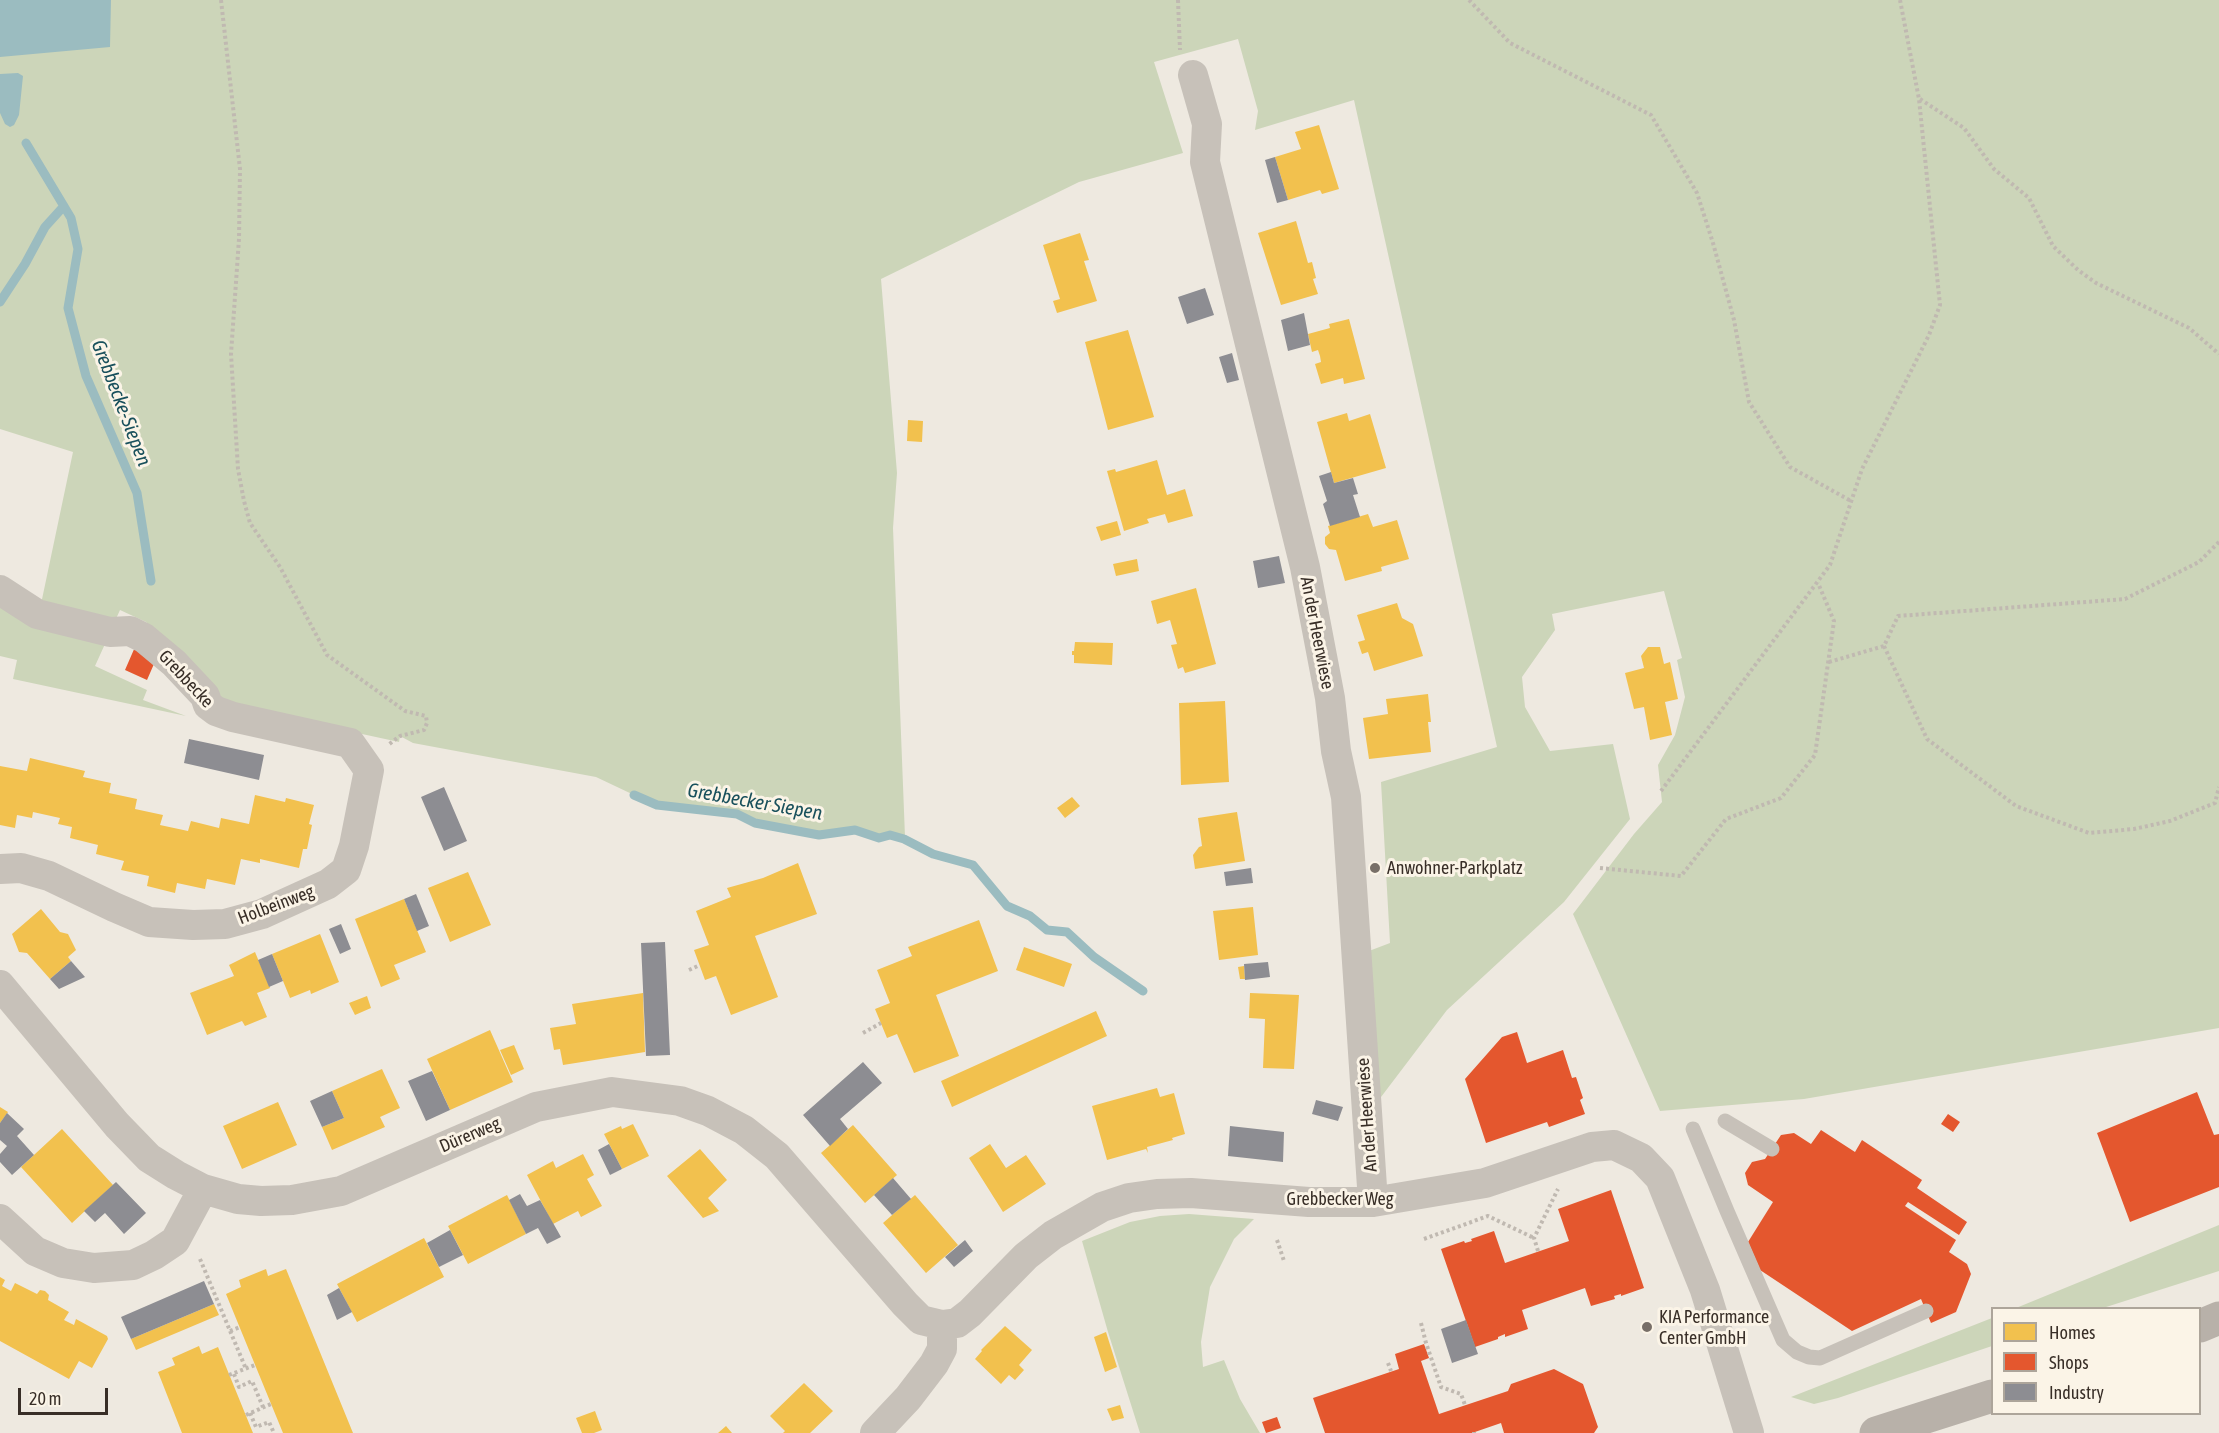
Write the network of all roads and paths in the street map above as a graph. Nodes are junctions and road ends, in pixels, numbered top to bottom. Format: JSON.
{"nodes":[{"id":1,"x":221,"y":0,"type":"edge"},
{"id":2,"x":1178,"y":0,"type":"edge"},
{"id":3,"x":1469,"y":0,"type":"edge"},
{"id":4,"x":1900,"y":0,"type":"edge"},
{"id":5,"x":1186,"y":65,"type":"joint"},
{"id":6,"x":1919,"y":99,"type":"junction"},
{"id":7,"x":2219,"y":354,"type":"edge"},
{"id":8,"x":1851,"y":501,"type":"junction"},
{"id":9,"x":2219,"y":542,"type":"edge"},
{"id":10,"x":1818,"y":583,"type":"junction"},
{"id":11,"x":0,"y":590,"type":"edge"},
{"id":12,"x":1884,"y":646,"type":"junction"},
{"id":13,"x":1829,"y":662,"type":"junction"},
{"id":14,"x":392,"y":741,"type":"dead end"},
{"id":15,"x":369,"y":770,"type":"joint"},
{"id":16,"x":2219,"y":787,"type":"edge"},
{"id":17,"x":1661,"y":791,"type":"dead end"},
{"id":18,"x":1600,"y":868,"type":"dead end"},
{"id":19,"x":0,"y":869,"type":"edge"},
{"id":20,"x":700,"y":965,"type":"dead end"},
{"id":21,"x":689,"y":970,"type":"dead end"},
{"id":22,"x":0,"y":985,"type":"edge"},
{"id":23,"x":881,"y":1023,"type":"dead end"},
{"id":24,"x":863,"y":1033,"type":"dead end"},
{"id":25,"x":1725,"y":1121,"type":"dead end"},
{"id":26,"x":1693,"y":1129,"type":"dead end"},
{"id":27,"x":1772,"y":1149,"type":"dead end"},
{"id":28,"x":1563,"y":1181,"type":"dead end"},
{"id":29,"x":203,"y":1189,"type":"junction"},
{"id":30,"x":1373,"y":1202,"type":"junction"},
{"id":31,"x":0,"y":1219,"type":"edge"},
{"id":32,"x":1534,"y":1238,"type":"junction"},
{"id":33,"x":1424,"y":1239,"type":"dead end"},
{"id":34,"x":1278,"y":1240,"type":"dead end"},
{"id":35,"x":196,"y":1248,"type":"dead end"},
{"id":36,"x":1538,"y":1251,"type":"dead end"},
{"id":37,"x":1284,"y":1261,"type":"dead end"},
{"id":38,"x":1926,"y":1311,"type":"dead end"},
{"id":39,"x":2219,"y":1318,"type":"edge"},
{"id":40,"x":1421,"y":1323,"type":"dead end"},
{"id":41,"x":942,"y":1325,"type":"junction"},
{"id":42,"x":2201,"y":1325,"type":"edge"},
{"id":43,"x":240,"y":1327,"type":"dead end"},
{"id":44,"x":230,"y":1330,"type":"junction"},
{"id":45,"x":1388,"y":1363,"type":"dead end"},
{"id":46,"x":255,"y":1365,"type":"dead end"},
{"id":47,"x":246,"y":1369,"type":"junction"},
{"id":48,"x":1391,"y":1371,"type":"dead end"},
{"id":49,"x":1991,"y":1396,"type":"edge"},
{"id":50,"x":271,"y":1404,"type":"dead end"},
{"id":51,"x":1465,"y":1405,"type":"dead end"},
{"id":52,"x":263,"y":1407,"type":"junction"},
{"id":53,"x":274,"y":1433,"type":"edge"},
{"id":54,"x":875,"y":1433,"type":"edge"},
{"id":55,"x":1749,"y":1433,"type":"edge"},
{"id":56,"x":1876,"y":1433,"type":"edge"}],
"edges":[{"from":1,"to":14,"type":"path"},
{"from":2,"to":5,"type":"path"},
{"from":3,"to":8,"type":"path"},
{"from":4,"to":6,"type":"path"},
{"from":5,"to":30,"type":"street","name":"An der Heerwiese"},
{"from":6,"to":7,"type":"path"},
{"from":6,"to":8,"type":"path"},
{"from":8,"to":10,"type":"path"},
{"from":9,"to":12,"type":"path"},
{"from":10,"to":13,"type":"path"},
{"from":10,"to":17,"type":"path"},
{"from":11,"to":15,"type":"street","name":"Grebbecke"},
{"from":12,"to":13,"type":"path"},
{"from":12,"to":16,"type":"path"},
{"from":13,"to":18,"type":"path"},
{"from":15,"to":19,"type":"street","name":"Holbeinweg"},
{"from":20,"to":21,"type":"path"},
{"from":22,"to":29,"type":"street","name":"Dürerweg"},
{"from":23,"to":24,"type":"path"},
{"from":25,"to":27,"type":"lane"},
{"from":26,"to":38,"type":"lane"},
{"from":28,"to":32,"type":"path"},
{"from":29,"to":31,"type":"street"},
{"from":29,"to":41,"type":"street","name":"Dürerweg"},
{"from":30,"to":41,"type":"street","name":"Grebbecker Weg"},
{"from":30,"to":55,"type":"street","name":"Grebbecker Weg"},
{"from":32,"to":33,"type":"path"},
{"from":32,"to":36,"type":"path"},
{"from":34,"to":37,"type":"path"},
{"from":35,"to":44,"type":"path"},
{"from":39,"to":42,"type":"main road"},
{"from":40,"to":51,"type":"path"},
{"from":41,"to":54,"type":"street"},
{"from":43,"to":44,"type":"path"},
{"from":44,"to":47,"type":"path"},
{"from":45,"to":48,"type":"path"},
{"from":46,"to":47,"type":"path"},
{"from":47,"to":52,"type":"path"},
{"from":49,"to":56,"type":"main road"},
{"from":50,"to":52,"type":"path"},
{"from":52,"to":53,"type":"path"}]}
